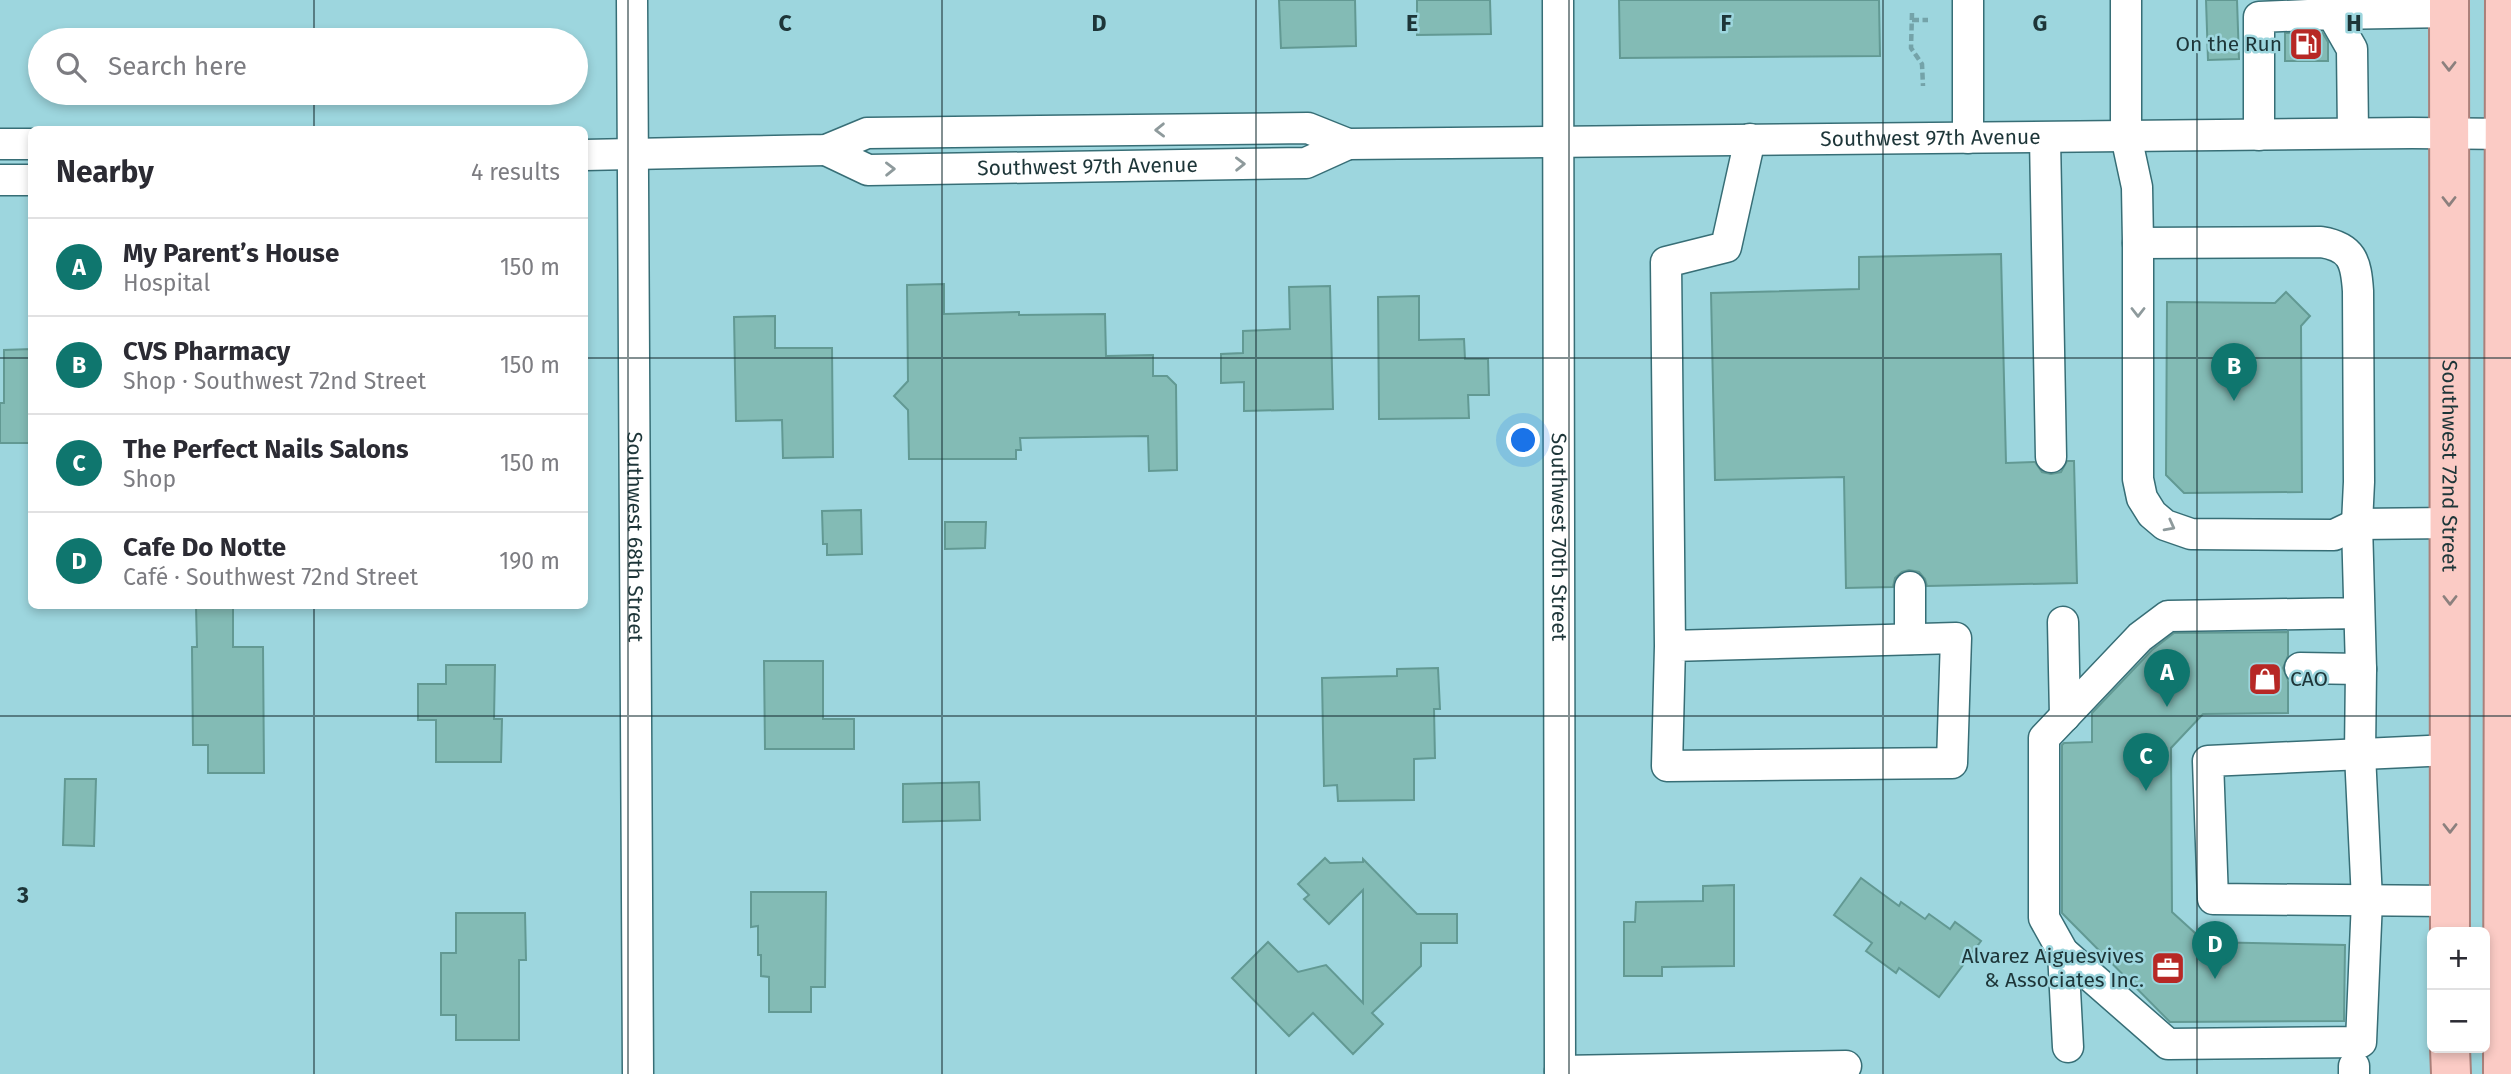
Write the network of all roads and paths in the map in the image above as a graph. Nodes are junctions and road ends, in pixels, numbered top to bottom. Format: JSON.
{"nodes":[{"id":1,"x":632,"y":0,"type":"edge"},
{"id":2,"x":1558,"y":0,"type":"edge"},
{"id":3,"x":1968,"y":0,"type":"edge"},
{"id":4,"x":2126,"y":0,"type":"edge"},
{"id":5,"x":2505,"y":0,"type":"edge"},
{"id":6,"x":2449,"y":6,"type":"edge"},
{"id":7,"x":2332,"y":7,"type":"edge"},
{"id":8,"x":1912,"y":13,"type":"dead end"},
{"id":9,"x":1912,"y":20,"type":"junction"},
{"id":10,"x":1928,"y":20,"type":"dead end"},
{"id":11,"x":1923,"y":86,"type":"dead end"},
{"id":12,"x":2353,"y":133,"type":"junction"},
{"id":13,"x":2449,"y":133,"type":"junction"},
{"id":14,"x":2508,"y":134,"type":"edge"},
{"id":15,"x":2259,"y":135,"type":"junction"},
{"id":16,"x":2126,"y":136,"type":"junction"},
{"id":17,"x":1968,"y":138,"type":"junction"},
{"id":18,"x":2045,"y":138,"type":"junction"},
{"id":19,"x":1750,"y":139,"type":"junction"},
{"id":20,"x":1558,"y":141,"type":"junction"},
{"id":21,"x":0,"y":144,"type":"edge"},
{"id":22,"x":28,"y":144,"type":"edge"},
{"id":23,"x":632,"y":154,"type":"junction"},
{"id":24,"x":588,"y":155,"type":"edge"},
{"id":25,"x":0,"y":180,"type":"edge"},
{"id":26,"x":28,"y":180,"type":"edge"},
{"id":27,"x":2138,"y":243,"type":"junction"},
{"id":28,"x":2051,"y":457,"type":"dead end"},
{"id":29,"x":2450,"y":523,"type":"junction"},
{"id":30,"x":2357,"y":524,"type":"junction"},
{"id":31,"x":1910,"y":587,"type":"dead end"},
{"id":32,"x":2359,"y":613,"type":"junction"},
{"id":33,"x":2063,"y":622,"type":"dead end"},
{"id":34,"x":1910,"y":639,"type":"junction"},
{"id":35,"x":1670,"y":646,"type":"junction"},
{"id":36,"x":2300,"y":668,"type":"dead end"},
{"id":37,"x":2361,"y":669,"type":"junction"},
{"id":38,"x":2064,"y":716,"type":"junction"},
{"id":39,"x":2450,"y":750,"type":"junction"},
{"id":40,"x":2360,"y":754,"type":"junction"},
{"id":41,"x":2367,"y":900,"type":"junction"},
{"id":42,"x":2504,"y":902,"type":"junction"},
{"id":43,"x":2450,"y":916,"type":"edge"},
{"id":44,"x":2063,"y":951,"type":"junction"},
{"id":45,"x":2068,"y":1047,"type":"dead end"},
{"id":46,"x":2450,"y":1053,"type":"edge"},
{"id":47,"x":1846,"y":1066,"type":"dead end"},
{"id":48,"x":1560,"y":1073,"type":"edge"},
{"id":49,"x":638,"y":1074,"type":"edge"},
{"id":50,"x":2451,"y":1074,"type":"edge"},
{"id":51,"x":2503,"y":1074,"type":"edge"}],
"edges":[{"from":1,"to":23,"type":"street","name":"Southwest 68th Street"},
{"from":2,"to":20,"type":"street","name":"Southwest 70th Street"},
{"from":3,"to":17,"type":"street"},
{"from":4,"to":16,"type":"street"},
{"from":5,"to":14,"type":"main road"},
{"from":6,"to":7,"type":"street"},
{"from":6,"to":13,"type":"main road","name":"Southwest 72nd Street","one_way":true},
{"from":7,"to":12,"type":"street"},
{"from":7,"to":15,"type":"street"},
{"from":8,"to":9,"type":"path"},
{"from":9,"to":10,"type":"path"},
{"from":9,"to":11,"type":"path"},
{"from":12,"to":13,"type":"street","name":"Southwest 97th Avenue"},
{"from":12,"to":15,"type":"street","name":"Southwest 97th Avenue"},
{"from":13,"to":14,"type":"street","name":"Southwest 97th Avenue"},
{"from":13,"to":29,"type":"main road","name":"Southwest 72nd Street","one_way":true},
{"from":14,"to":42,"type":"main road"},
{"from":15,"to":16,"type":"street","name":"Southwest 97th Avenue"},
{"from":16,"to":18,"type":"street","name":"Southwest 97th Avenue"},
{"from":16,"to":27,"type":"street"},
{"from":17,"to":18,"type":"street","name":"Southwest 97th Avenue"},
{"from":17,"to":19,"type":"street","name":"Southwest 97th Avenue"},
{"from":18,"to":28,"type":"street"},
{"from":19,"to":20,"type":"street","name":"Southwest 97th Avenue"},
{"from":19,"to":35,"type":"street"},
{"from":20,"to":23,"type":"street","name":"Southwest 97th Avenue"},
{"from":20,"to":48,"type":"street","name":"Southwest 70th Street"},
{"from":21,"to":22,"type":"street"},
{"from":23,"to":24,"type":"street","name":"Southwest 97th Avenue"},
{"from":23,"to":49,"type":"street","name":"Southwest 68th Street"},
{"from":25,"to":26,"type":"street"},
{"from":27,"to":30,"type":"street"},
{"from":27,"to":30,"type":"street","one_way":true},
{"from":29,"to":30,"type":"street"},
{"from":29,"to":39,"type":"main road","name":"Southwest 72nd Street","one_way":true},
{"from":30,"to":32,"type":"street"},
{"from":31,"to":34,"type":"street"},
{"from":32,"to":37,"type":"street"},
{"from":32,"to":38,"type":"street"},
{"from":33,"to":38,"type":"street"},
{"from":34,"to":35,"type":"street"},
{"from":34,"to":35,"type":"street"},
{"from":36,"to":37,"type":"street"},
{"from":37,"to":40,"type":"street"},
{"from":38,"to":44,"type":"street"},
{"from":39,"to":40,"type":"street"},
{"from":39,"to":43,"type":"main road","name":"Southwest 72nd Street","one_way":true},
{"from":40,"to":41,"type":"street"},
{"from":40,"to":41,"type":"street"},
{"from":41,"to":43,"type":"street"},
{"from":41,"to":44,"type":"street"},
{"from":42,"to":43,"type":"main road"},
{"from":42,"to":51,"type":"main road"},
{"from":44,"to":45,"type":"street"},
{"from":46,"to":50,"type":"main road"},
{"from":47,"to":48,"type":"street"}]}
